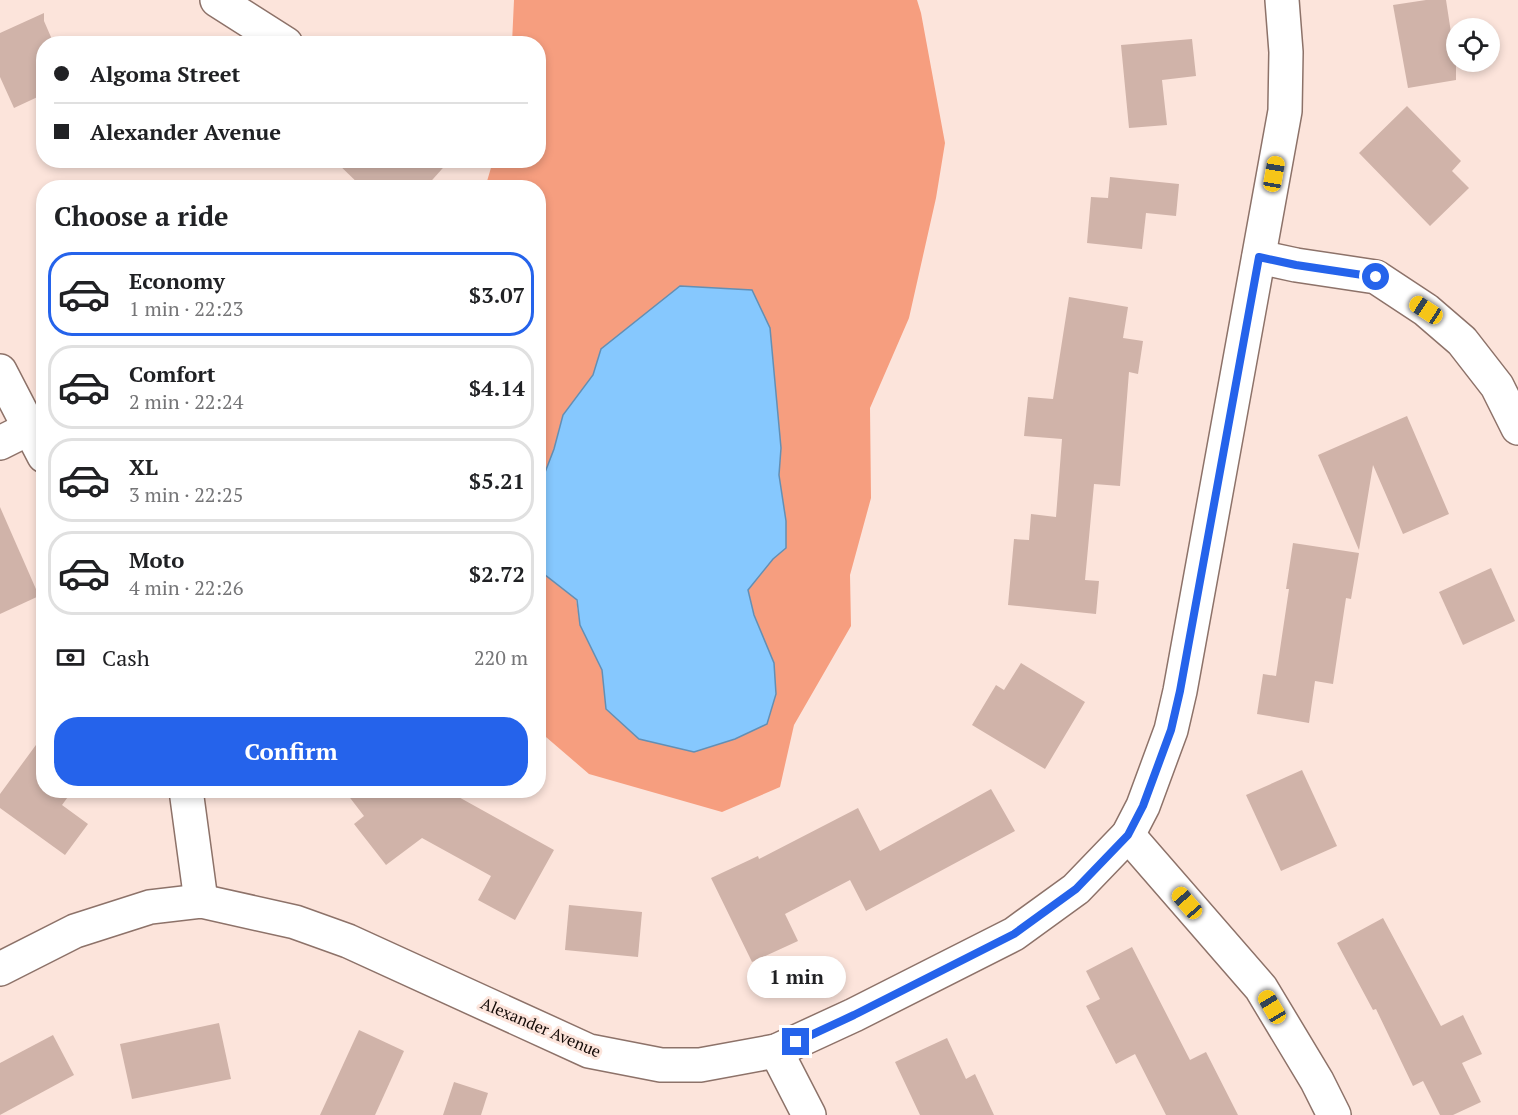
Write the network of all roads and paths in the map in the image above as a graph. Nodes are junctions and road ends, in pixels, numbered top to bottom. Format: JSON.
{"nodes":[{"id":1,"x":217,"y":0,"type":"edge"},
{"id":2,"x":1282,"y":0,"type":"edge"},
{"id":3,"x":273,"y":36,"type":"edge"},
{"id":4,"x":1259,"y":257,"type":"junction"},
{"id":5,"x":0,"y":371,"type":"edge"},
{"id":6,"x":1518,"y":428,"type":"edge"},
{"id":7,"x":36,"y":440,"type":"edge"},
{"id":8,"x":36,"y":442,"type":"edge"},
{"id":9,"x":0,"y":443,"type":"edge"},
{"id":10,"x":187,"y":798,"type":"edge"},
{"id":11,"x":1128,"y":835,"type":"junction"},
{"id":12,"x":201,"y":901,"type":"junction"},
{"id":13,"x":0,"y":969,"type":"edge"},
{"id":14,"x":776,"y":1051,"type":"junction"},
{"id":15,"x":809,"y":1115,"type":"edge"},
{"id":16,"x":1334,"y":1115,"type":"edge"}],
"edges":[{"from":1,"to":3,"type":"street"},
{"from":2,"to":4,"type":"street","name":"Alexander Avenue"},
{"from":4,"to":6,"type":"street"},
{"from":4,"to":11,"type":"street","name":"Alexander Avenue"},
{"from":5,"to":7,"type":"street"},
{"from":8,"to":9,"type":"street"},
{"from":10,"to":12,"type":"street"},
{"from":11,"to":14,"type":"street","name":"Alexander Avenue"},
{"from":11,"to":16,"type":"street"},
{"from":12,"to":13,"type":"street","name":"Alexander Avenue"},
{"from":12,"to":14,"type":"street","name":"Alexander Avenue"},
{"from":14,"to":15,"type":"street"}]}
